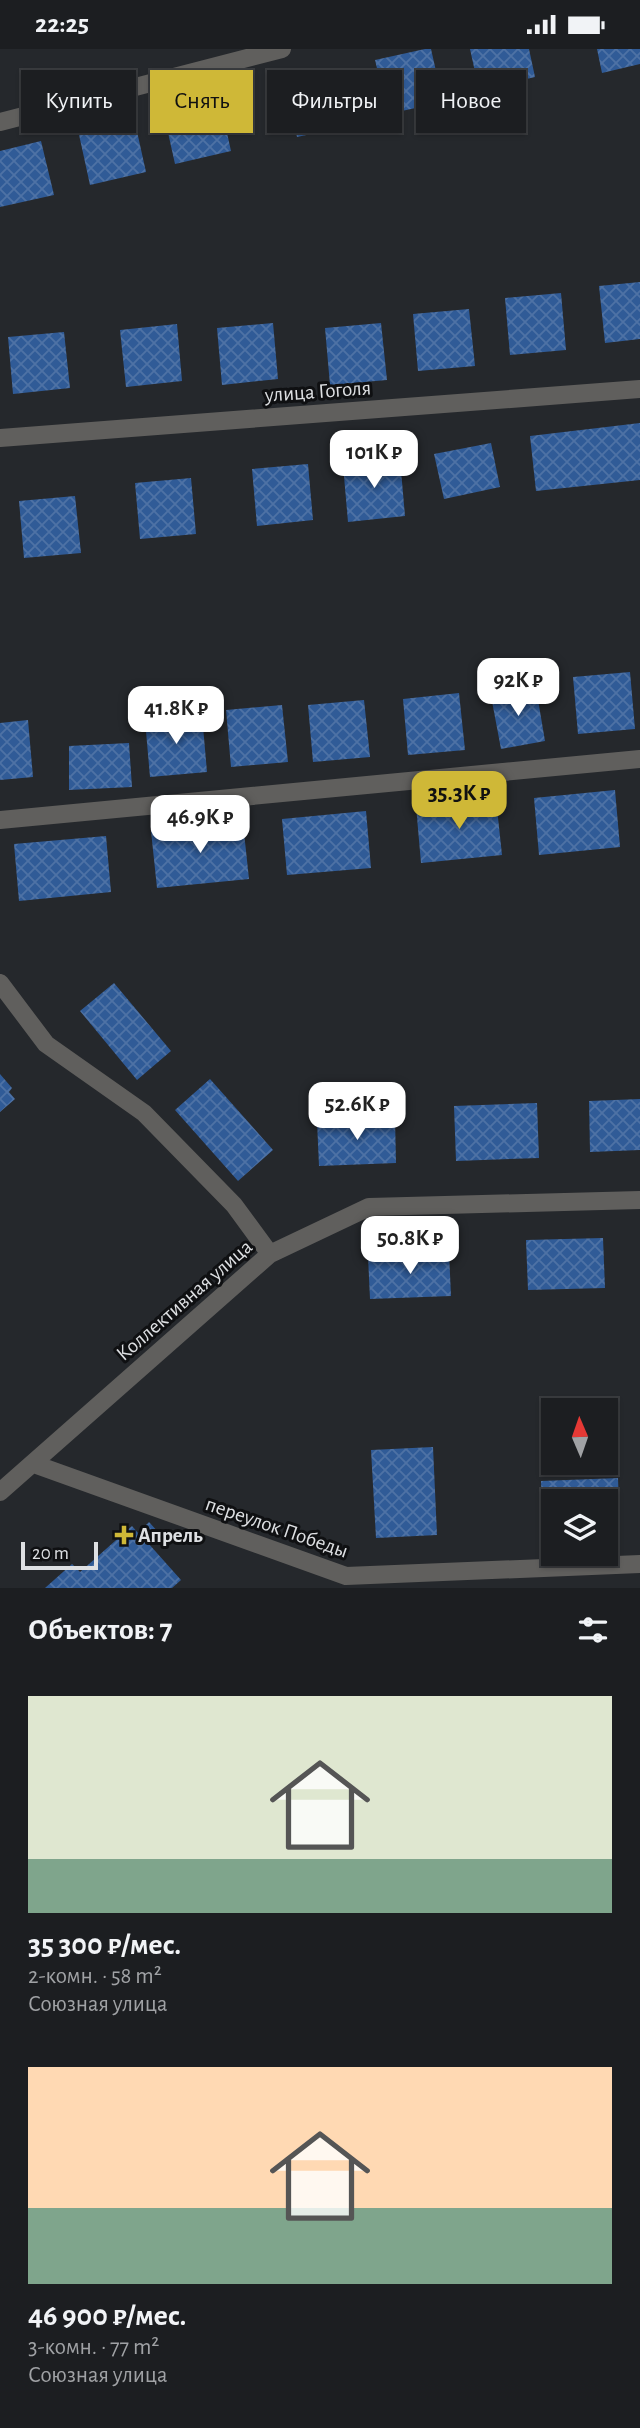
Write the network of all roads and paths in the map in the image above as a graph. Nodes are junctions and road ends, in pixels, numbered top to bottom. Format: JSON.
{"nodes":[{"id":1,"x":282,"y":49,"type":"edge"},
{"id":2,"x":0,"y":122,"type":"edge"},
{"id":3,"x":640,"y":389,"type":"edge"},
{"id":4,"x":0,"y":438,"type":"edge"},
{"id":5,"x":640,"y":759,"type":"edge"},
{"id":6,"x":0,"y":820,"type":"edge"},
{"id":7,"x":0,"y":983,"type":"edge"},
{"id":8,"x":640,"y":1200,"type":"edge"},
{"id":9,"x":270,"y":1254,"type":"junction"},
{"id":10,"x":34,"y":1464,"type":"junction"},
{"id":11,"x":0,"y":1492,"type":"edge"},
{"id":12,"x":640,"y":1564,"type":"edge"}],
"edges":[{"from":1,"to":2,"type":"street"},
{"from":3,"to":4,"type":"street","name":"улица Гоголя"},
{"from":5,"to":6,"type":"street"},
{"from":7,"to":9,"type":"street"},
{"from":8,"to":9,"type":"street","name":"Коллективная улица"},
{"from":9,"to":10,"type":"street","name":"Коллективная улица"},
{"from":10,"to":11,"type":"street","name":"Коллективная улица"},
{"from":10,"to":12,"type":"street","name":"переулок Победы"}]}
